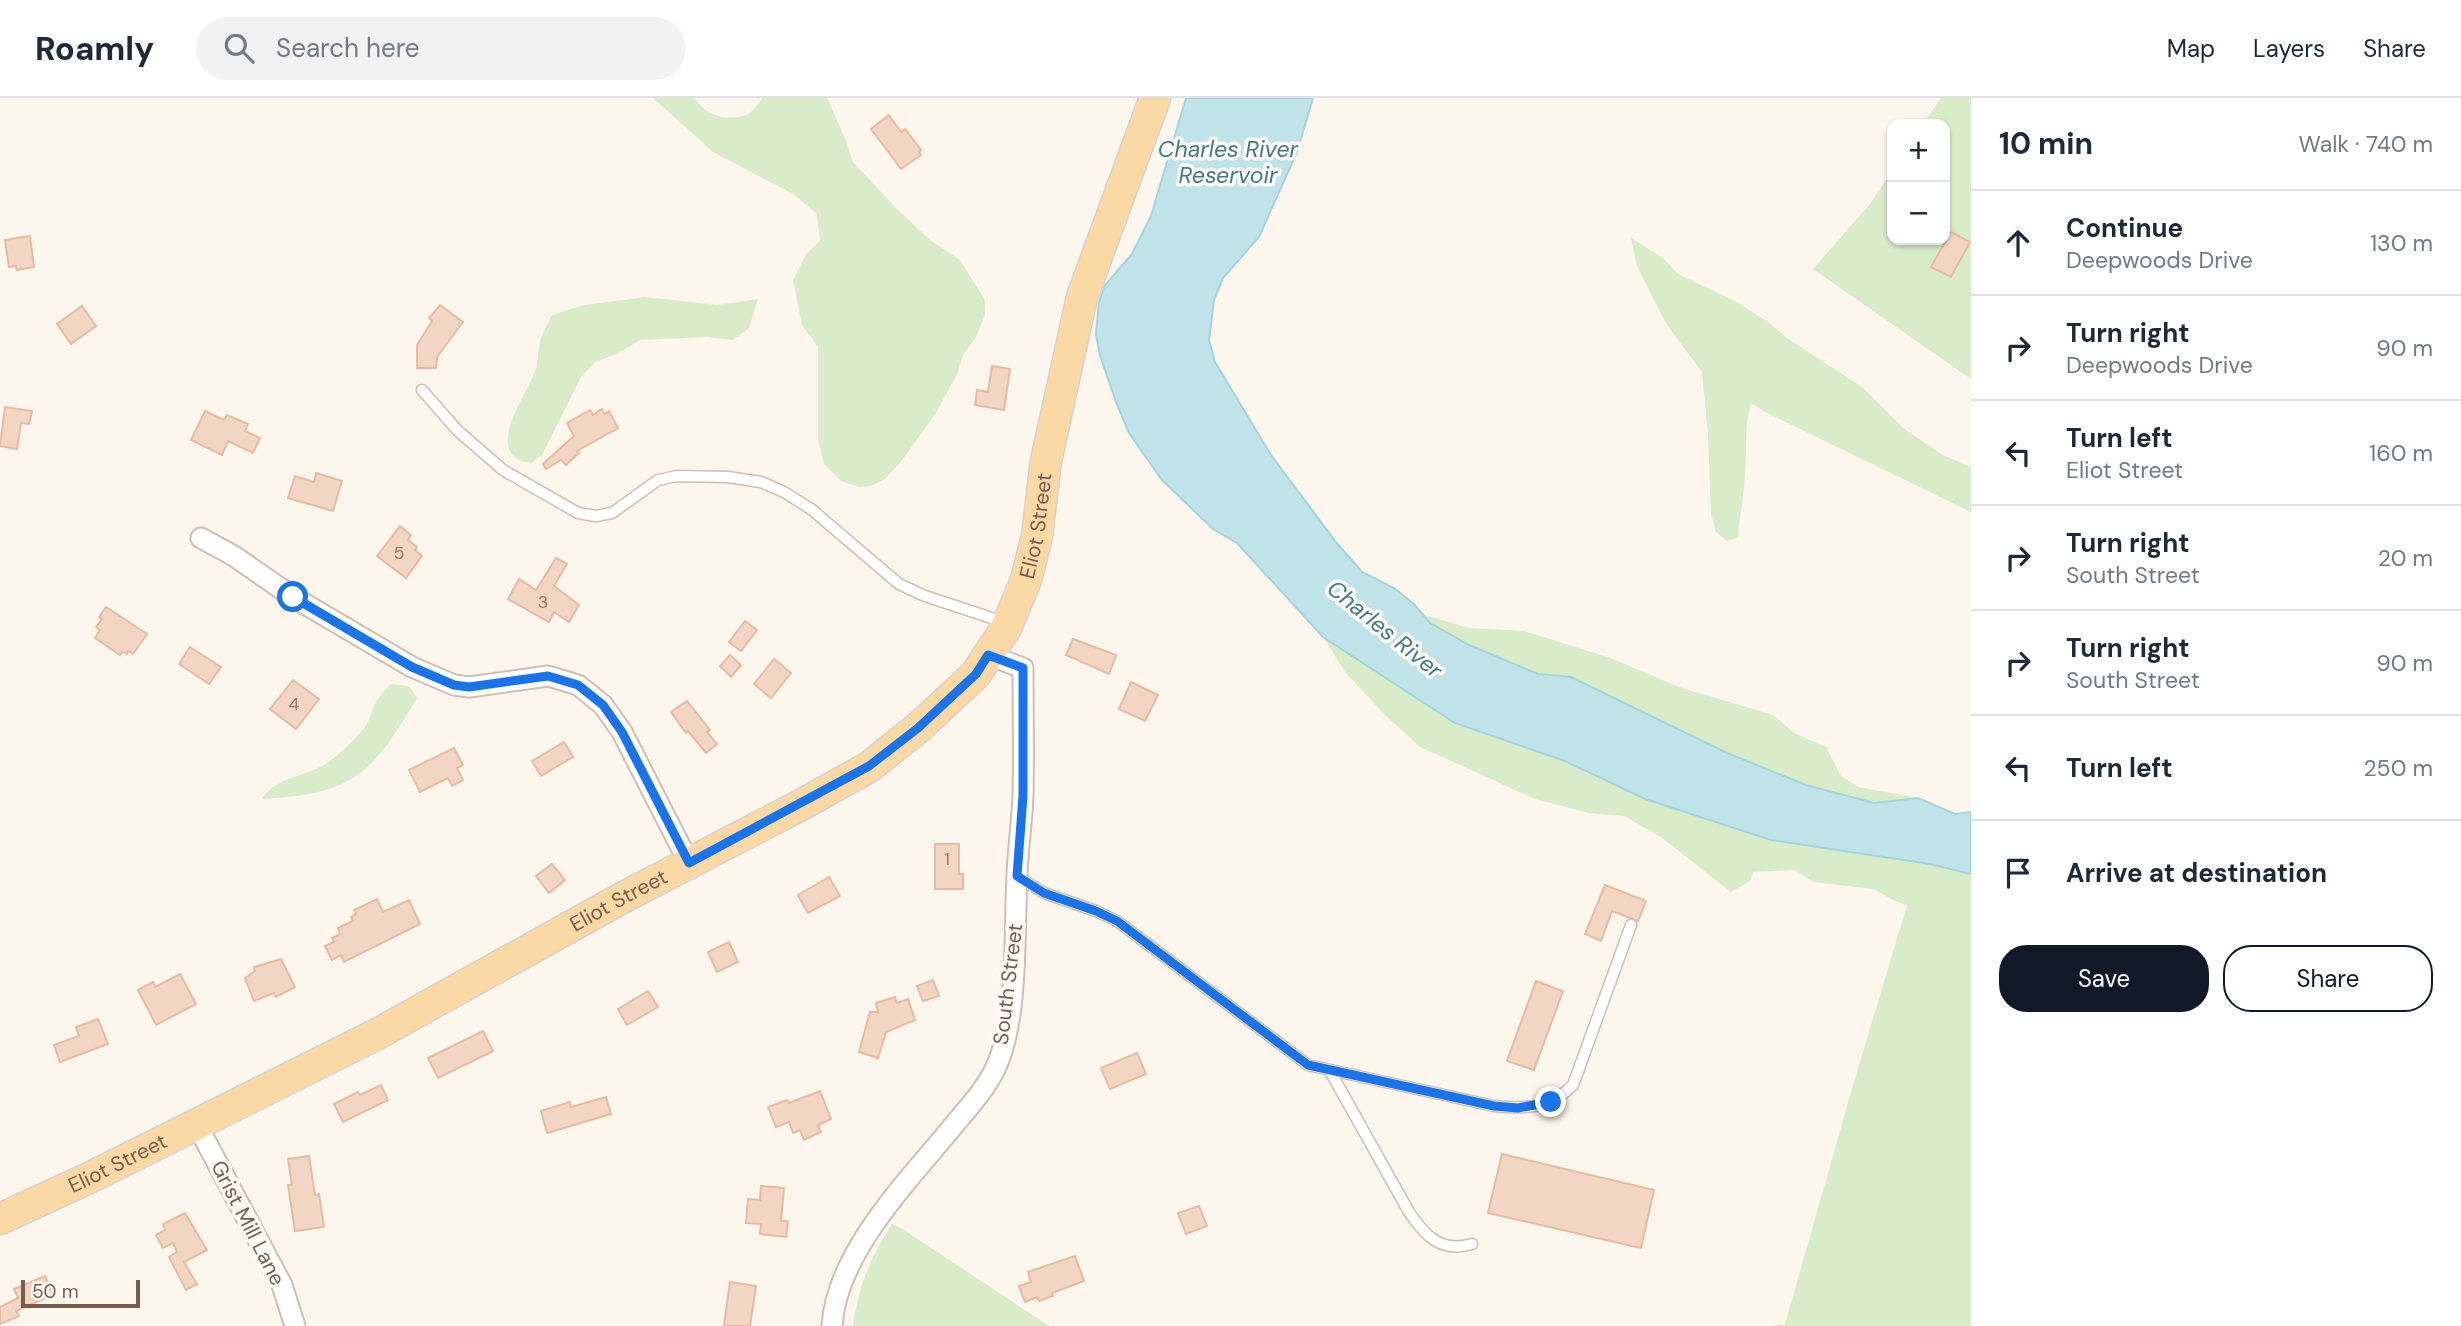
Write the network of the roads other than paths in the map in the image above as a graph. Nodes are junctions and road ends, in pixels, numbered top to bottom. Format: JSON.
{"nodes":[{"id":1,"x":1155,"y":98,"type":"edge"},
{"id":2,"x":422,"y":390,"type":"dead end"},
{"id":3,"x":201,"y":538,"type":"dead end"},
{"id":4,"x":1008,"y":623,"type":"junction"},
{"id":5,"x":988,"y":655,"type":"junction"},
{"id":6,"x":689,"y":863,"type":"junction"},
{"id":7,"x":1017,"y":876,"type":"junction"},
{"id":8,"x":1631,"y":925,"type":"dead end"},
{"id":9,"x":1330,"y":1071,"type":"junction"},
{"id":10,"x":196,"y":1123,"type":"junction"},
{"id":11,"x":0,"y":1219,"type":"edge"},
{"id":12,"x":1472,"y":1244,"type":"dead end"},
{"id":13,"x":295,"y":1326,"type":"edge"},
{"id":14,"x":832,"y":1326,"type":"edge"}],
"edges":[{"from":1,"to":4,"type":"main road","name":"Eliot Street"},
{"from":2,"to":4,"type":"lane"},
{"from":3,"to":6,"type":"street"},
{"from":4,"to":5,"type":"main road","name":"Eliot Street"},
{"from":5,"to":6,"type":"main road","name":"Eliot Street"},
{"from":5,"to":7,"type":"street","name":"South Street"},
{"from":6,"to":10,"type":"main road","name":"Eliot Street"},
{"from":7,"to":9,"type":"lane"},
{"from":7,"to":14,"type":"street","name":"South Street"},
{"from":8,"to":9,"type":"lane"},
{"from":9,"to":12,"type":"lane"},
{"from":10,"to":11,"type":"main road","name":"Eliot Street"},
{"from":10,"to":13,"type":"street","name":"Grist Mill Lane"}]}
